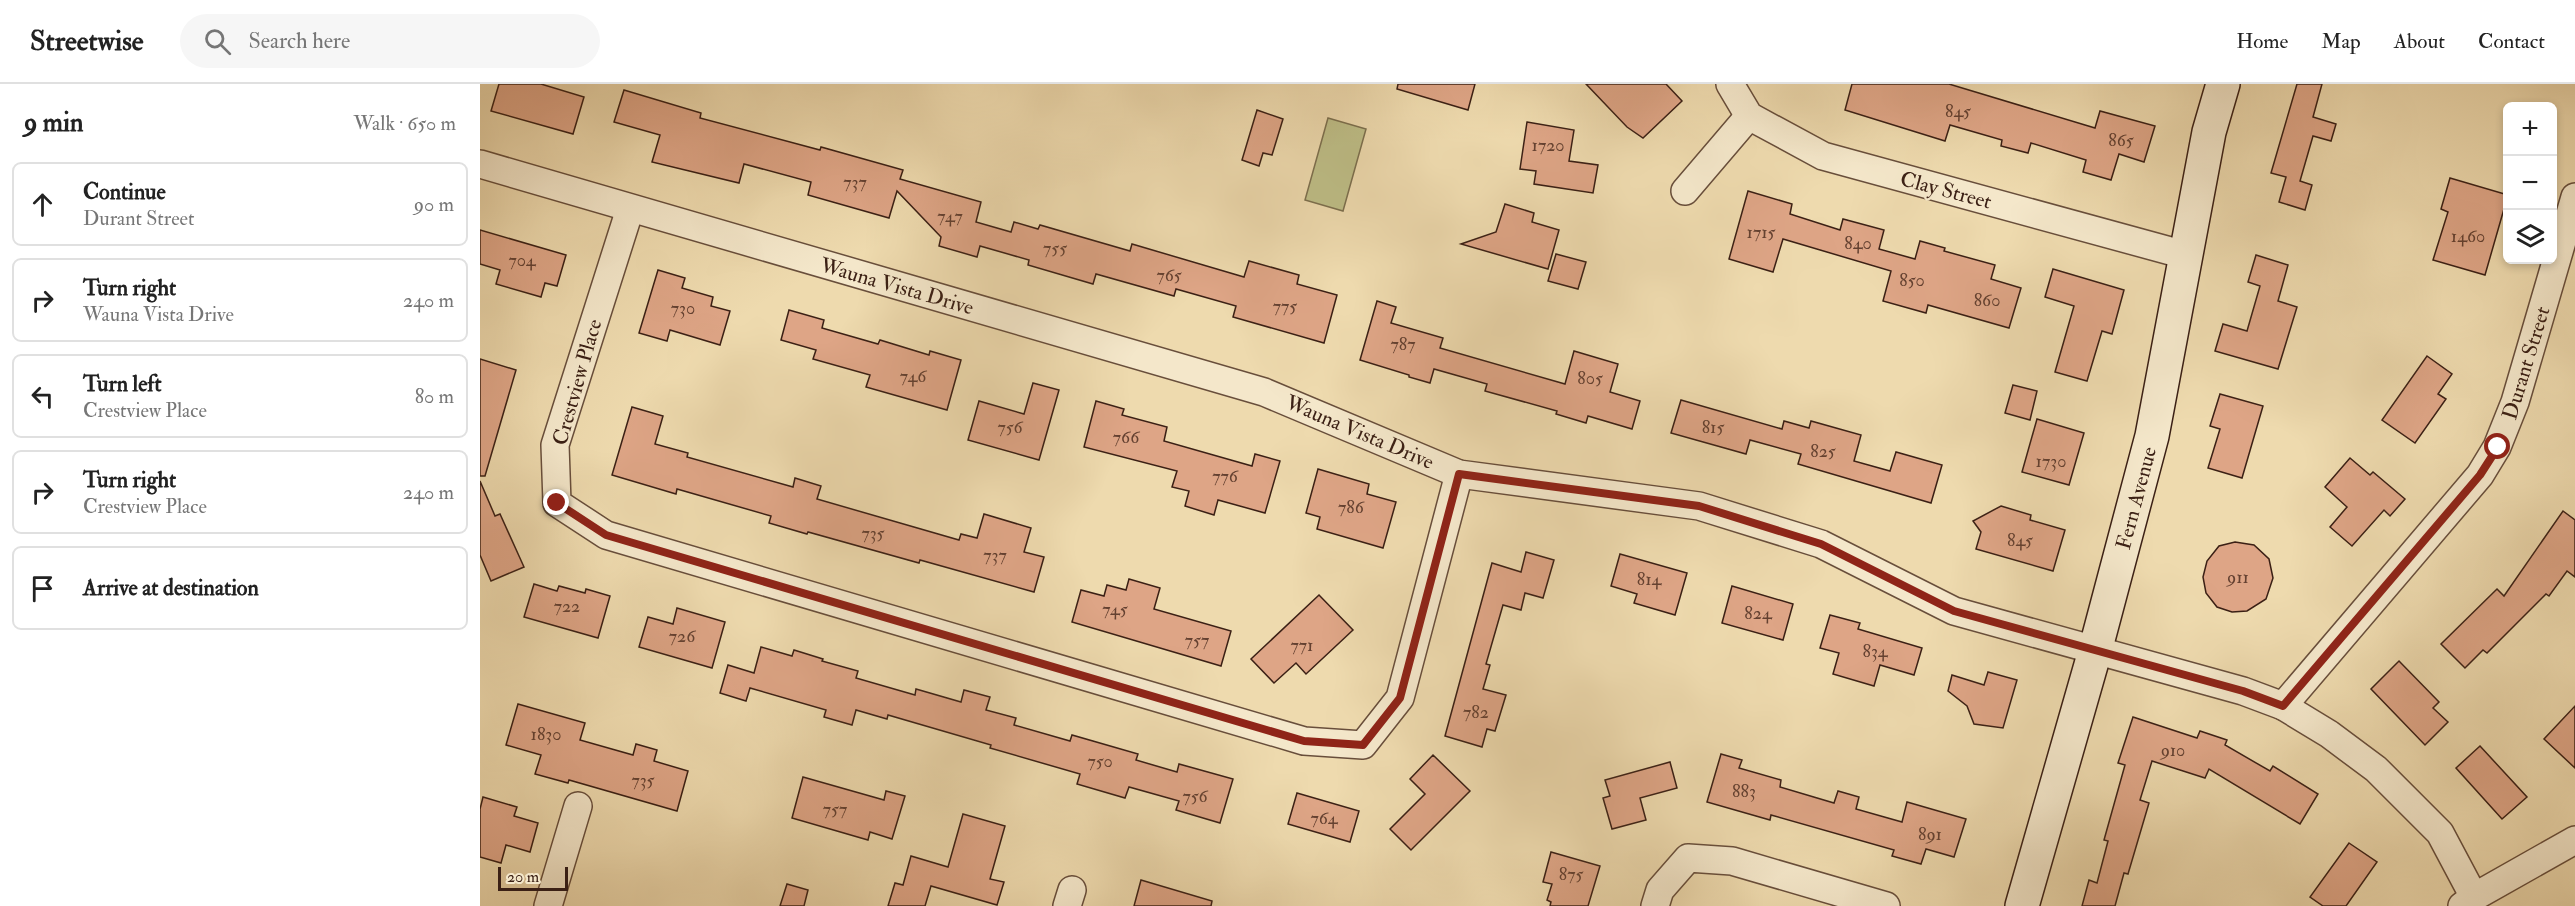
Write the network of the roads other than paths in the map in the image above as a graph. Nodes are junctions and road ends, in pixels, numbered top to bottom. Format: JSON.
{"nodes":[{"id":1,"x":1730,"y":84,"type":"edge"},
{"id":2,"x":2223,"y":84,"type":"edge"},
{"id":3,"x":1749,"y":116,"type":"junction"},
{"id":4,"x":480,"y":164,"type":"edge"},
{"id":5,"x":1685,"y":190,"type":"dead end"},
{"id":6,"x":2575,"y":197,"type":"edge"},
{"id":7,"x":630,"y":209,"type":"junction"},
{"id":8,"x":2185,"y":255,"type":"junction"},
{"id":9,"x":1459,"y":474,"type":"junction"},
{"id":10,"x":2095,"y":651,"type":"junction"},
{"id":11,"x":2283,"y":706,"type":"junction"},
{"id":12,"x":578,"y":807,"type":"dead end"},
{"id":13,"x":2575,"y":840,"type":"edge"},
{"id":14,"x":2468,"y":901,"type":"edge"},
{"id":15,"x":548,"y":906,"type":"edge"},
{"id":16,"x":1655,"y":906,"type":"edge"},
{"id":17,"x":1886,"y":906,"type":"edge"},
{"id":18,"x":2022,"y":906,"type":"edge"}],
"edges":[{"from":1,"to":3,"type":"street"},
{"from":2,"to":8,"type":"main road","name":"Fern Avenue"},
{"from":3,"to":5,"type":"street"},
{"from":3,"to":8,"type":"street","name":"Clay Street"},
{"from":4,"to":7,"type":"street","name":"Wauna Vista Drive"},
{"from":6,"to":11,"type":"street","name":"Durant Street"},
{"from":7,"to":9,"type":"street","name":"Wauna Vista Drive"},
{"from":7,"to":9,"type":"street","name":"Crestview Place"},
{"from":8,"to":10,"type":"main road","name":"Fern Avenue"},
{"from":9,"to":10,"type":"street","name":"Wauna Vista Drive"},
{"from":10,"to":11,"type":"street","name":"Wauna Vista Drive"},
{"from":10,"to":18,"type":"main road","name":"Fern Avenue"},
{"from":11,"to":14,"type":"street","name":"Wauna Vista Drive"},
{"from":12,"to":15,"type":"street"},
{"from":13,"to":14,"type":"street"},
{"from":16,"to":17,"type":"street"}]}
